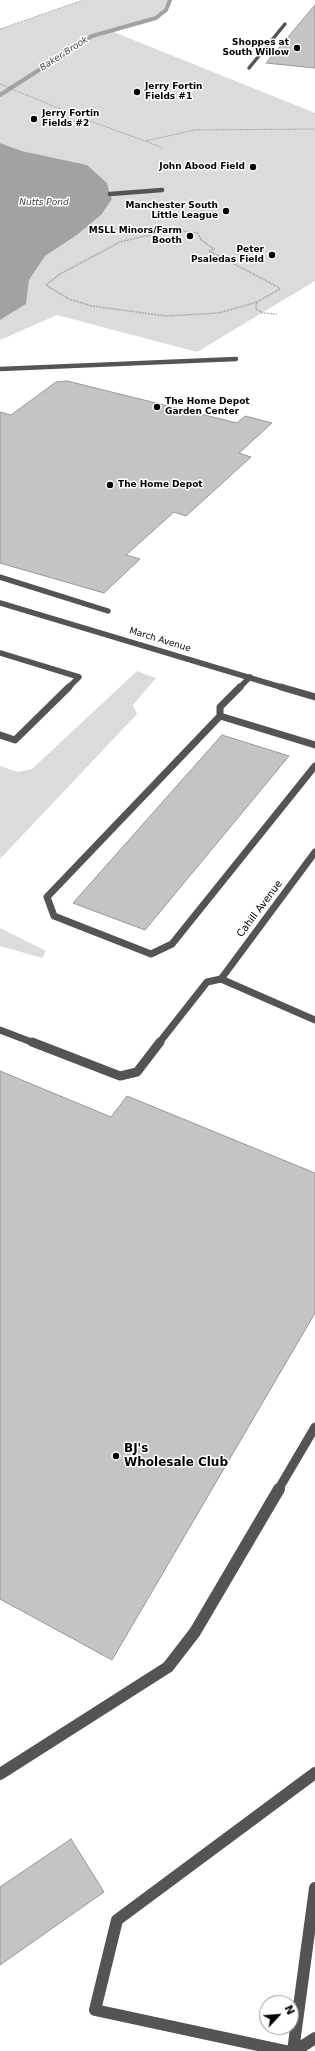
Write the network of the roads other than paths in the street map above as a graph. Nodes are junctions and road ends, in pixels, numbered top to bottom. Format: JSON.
{"nodes":[{"id":1,"x":285,"y":24,"type":"dead end"},
{"id":2,"x":249,"y":68,"type":"dead end"},
{"id":3,"x":162,"y":190,"type":"dead end"},
{"id":4,"x":110,"y":194,"type":"dead end"},
{"id":5,"x":236,"y":359,"type":"dead end"},
{"id":6,"x":0,"y":370,"type":"edge"},
{"id":7,"x":0,"y":576,"type":"edge"},
{"id":8,"x":0,"y":603,"type":"edge"},
{"id":9,"x":108,"y":610,"type":"dead end"},
{"id":10,"x":0,"y":652,"type":"edge"},
{"id":11,"x":250,"y":677,"type":"junction"},
{"id":12,"x":315,"y":697,"type":"edge"},
{"id":13,"x":220,"y":716,"type":"junction"},
{"id":14,"x":0,"y":735,"type":"edge"},
{"id":15,"x":315,"y":746,"type":"edge"},
{"id":16,"x":315,"y":766,"type":"edge"},
{"id":17,"x":315,"y":852,"type":"edge"},
{"id":18,"x":221,"y":979,"type":"junction"},
{"id":19,"x":315,"y":1020,"type":"edge"},
{"id":20,"x":0,"y":1030,"type":"edge"},
{"id":21,"x":315,"y":1427,"type":"edge"},
{"id":22,"x":315,"y":1773,"type":"edge"},
{"id":23,"x":0,"y":1774,"type":"edge"},
{"id":24,"x":315,"y":1888,"type":"edge"},
{"id":25,"x":315,"y":2038,"type":"edge"},
{"id":26,"x":286,"y":2051,"type":"edge"},
{"id":27,"x":294,"y":2051,"type":"edge"}],
"edges":[{"from":1,"to":2,"type":"street"},
{"from":3,"to":4,"type":"street"},
{"from":5,"to":6,"type":"street"},
{"from":7,"to":9,"type":"street"},
{"from":8,"to":11,"type":"street","name":"March Avenue"},
{"from":10,"to":14,"type":"street"},
{"from":11,"to":12,"type":"street","name":"March Avenue"},
{"from":11,"to":13,"type":"street"},
{"from":13,"to":15,"type":"street"},
{"from":13,"to":16,"type":"street"},
{"from":17,"to":18,"type":"street","name":"Cahill Avenue"},
{"from":18,"to":19,"type":"street"},
{"from":18,"to":20,"type":"street"},
{"from":21,"to":23,"type":"street"},
{"from":22,"to":26,"type":"street"},
{"from":24,"to":27,"type":"street"},
{"from":25,"to":27,"type":"street"}]}
